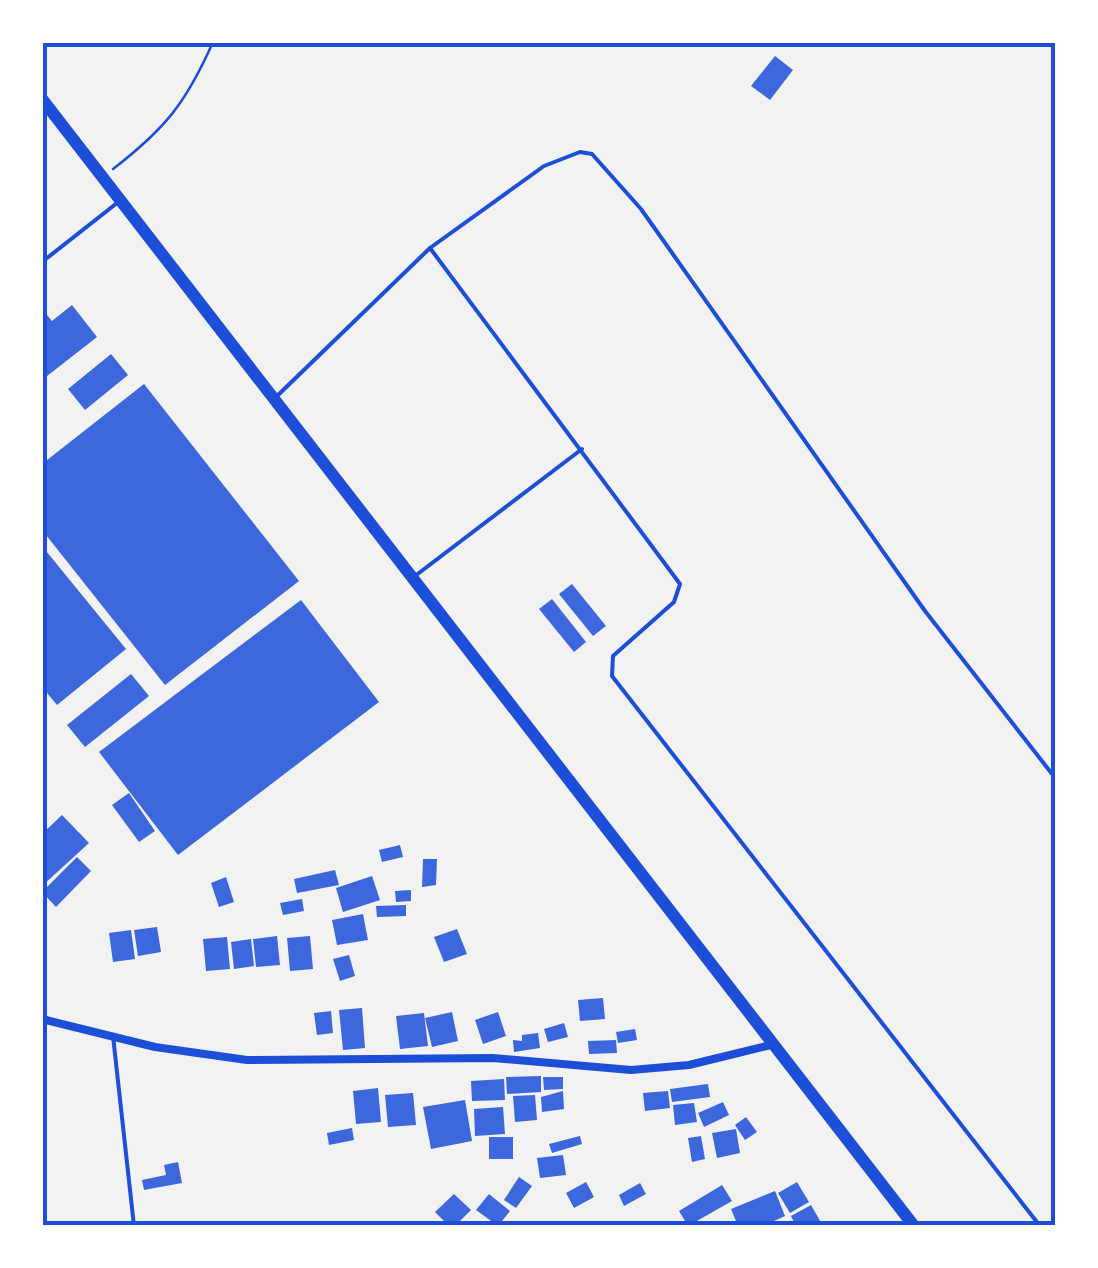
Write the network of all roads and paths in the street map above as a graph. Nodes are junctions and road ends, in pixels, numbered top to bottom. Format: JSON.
{"nodes":[{"id":1,"x":213,"y":42,"type":"edge"},
{"id":2,"x":42,"y":100,"type":"edge"},
{"id":3,"x":104,"y":176,"type":"junction"},
{"id":4,"x":120,"y":202,"type":"junction"},
{"id":5,"x":430,"y":248,"type":"junction"},
{"id":6,"x":42,"y":262,"type":"edge"},
{"id":7,"x":276,"y":396,"type":"junction"},
{"id":8,"x":582,"y":449,"type":"junction"},
{"id":9,"x":414,"y":576,"type":"junction"},
{"id":10,"x":1056,"y":780,"type":"edge"},
{"id":11,"x":42,"y":1019,"type":"edge"},
{"id":12,"x":113,"y":1036,"type":"junction"},
{"id":13,"x":775,"y":1044,"type":"junction"},
{"id":14,"x":134,"y":1226,"type":"edge"},
{"id":15,"x":914,"y":1226,"type":"edge"},
{"id":16,"x":1040,"y":1226,"type":"edge"}],
"edges":[{"from":1,"to":3,"type":"path"},
{"from":2,"to":3,"type":"highway"},
{"from":3,"to":4,"type":"highway"},
{"from":4,"to":6,"type":"lane"},
{"from":4,"to":7,"type":"highway"},
{"from":5,"to":7,"type":"lane"},
{"from":5,"to":8,"type":"lane"},
{"from":5,"to":10,"type":"lane"},
{"from":7,"to":9,"type":"highway"},
{"from":8,"to":9,"type":"lane"},
{"from":8,"to":16,"type":"lane"},
{"from":9,"to":13,"type":"highway"},
{"from":11,"to":12,"type":"street"},
{"from":12,"to":13,"type":"street"},
{"from":12,"to":14,"type":"lane"},
{"from":13,"to":15,"type":"highway"}]}
